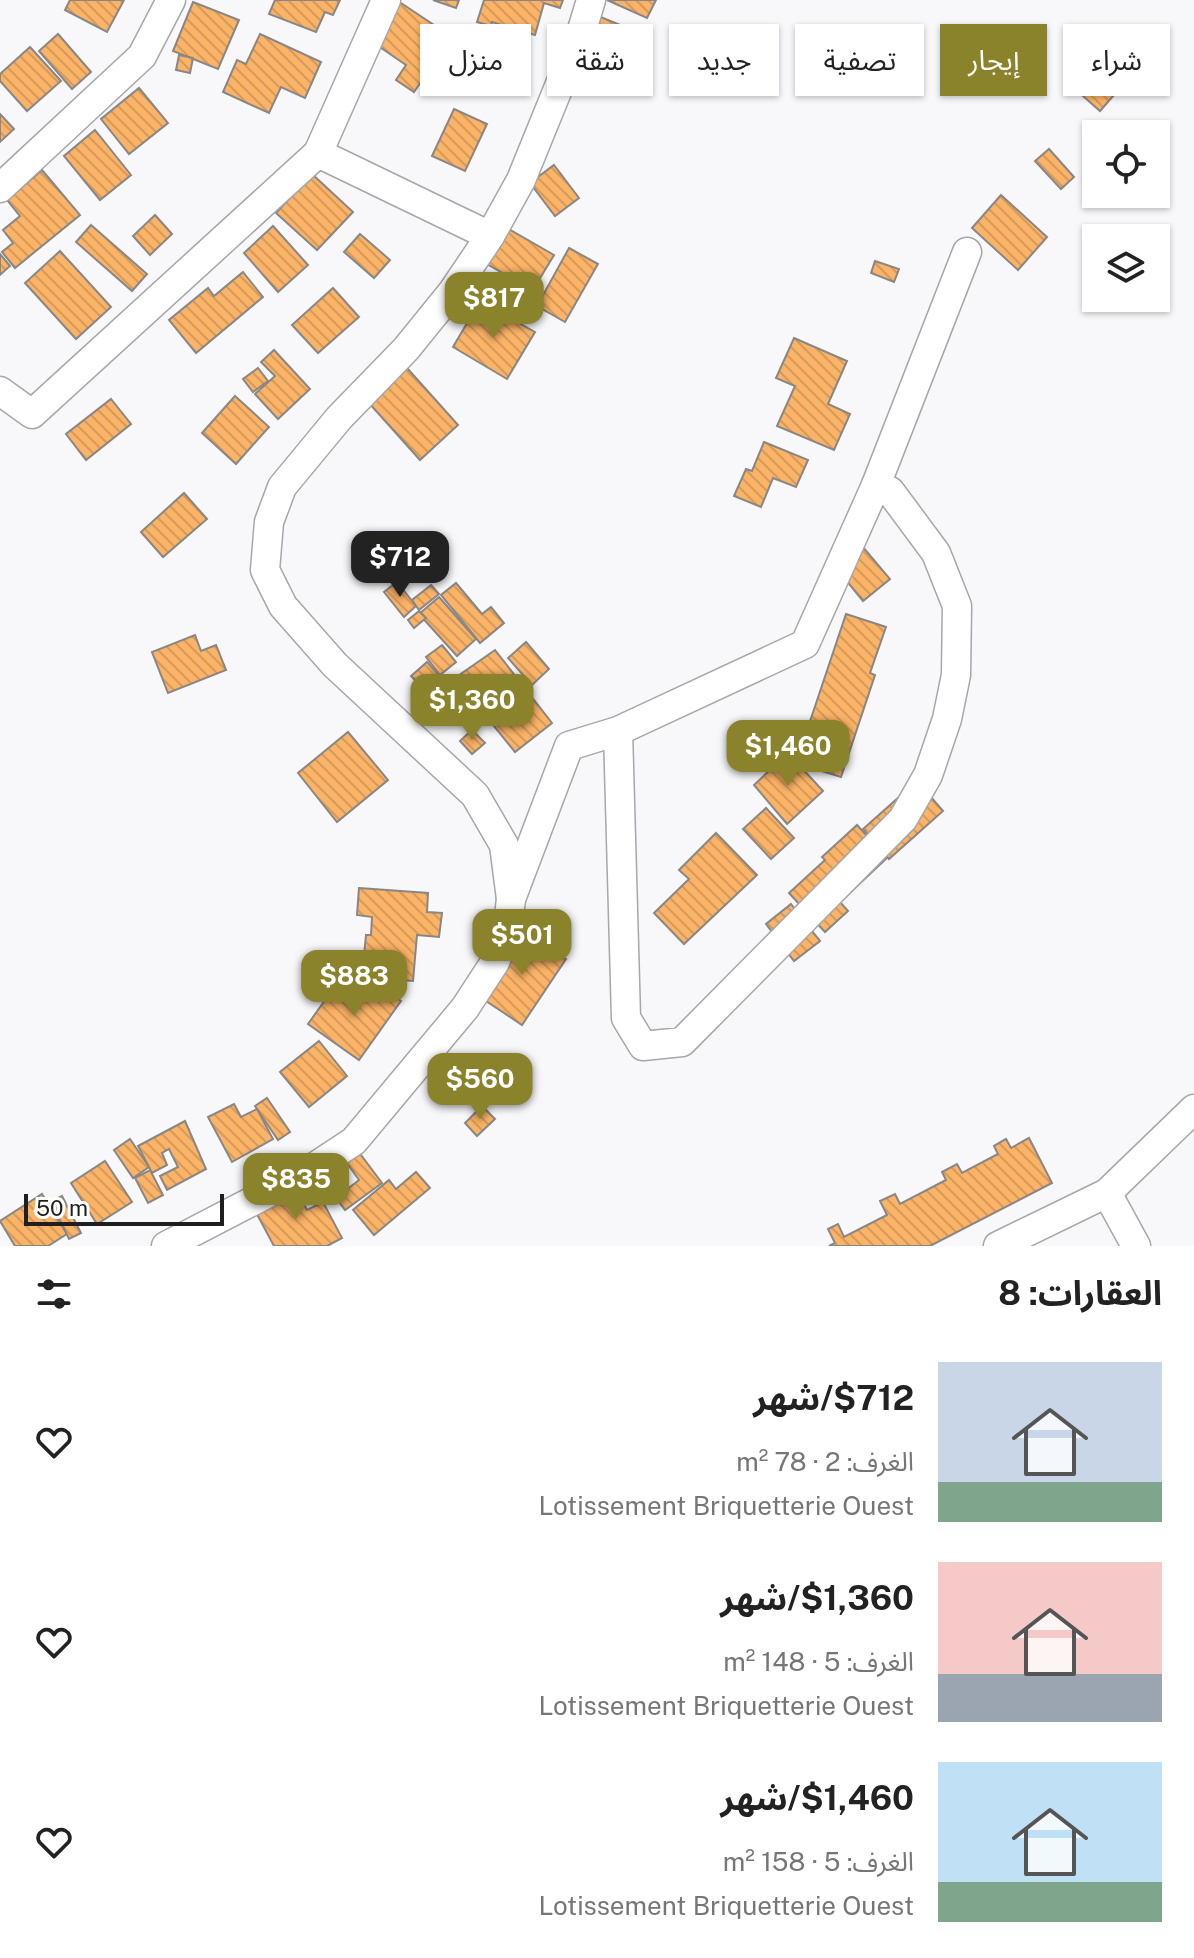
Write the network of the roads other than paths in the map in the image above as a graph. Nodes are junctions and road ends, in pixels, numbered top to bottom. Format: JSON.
{"nodes":[{"id":1,"x":171,"y":0,"type":"edge"},
{"id":2,"x":386,"y":0,"type":"edge"},
{"id":3,"x":591,"y":0,"type":"edge"},
{"id":4,"x":318,"y":153,"type":"junction"},
{"id":5,"x":0,"y":188,"type":"edge"},
{"id":6,"x":490,"y":236,"type":"junction"},
{"id":7,"x":967,"y":252,"type":"dead end"},
{"id":8,"x":0,"y":391,"type":"edge"},
{"id":9,"x":876,"y":485,"type":"junction"},
{"id":10,"x":618,"y":731,"type":"junction"},
{"id":11,"x":511,"y":899,"type":"junction"},
{"id":12,"x":1194,"y":1109,"type":"edge"},
{"id":13,"x":1107,"y":1193,"type":"junction"},
{"id":14,"x":176,"y":1244,"type":"edge"},
{"id":15,"x":998,"y":1246,"type":"edge"},
{"id":16,"x":1136,"y":1246,"type":"edge"}],
"edges":[{"from":1,"to":5,"type":"street"},
{"from":2,"to":4,"type":"street"},
{"from":3,"to":6,"type":"street"},
{"from":4,"to":6,"type":"street"},
{"from":4,"to":8,"type":"street"},
{"from":6,"to":11,"type":"street"},
{"from":7,"to":9,"type":"street"},
{"from":9,"to":10,"type":"street"},
{"from":9,"to":10,"type":"street"},
{"from":10,"to":11,"type":"street"},
{"from":11,"to":14,"type":"street"},
{"from":12,"to":13,"type":"street"},
{"from":13,"to":15,"type":"street"},
{"from":13,"to":16,"type":"street"}]}
